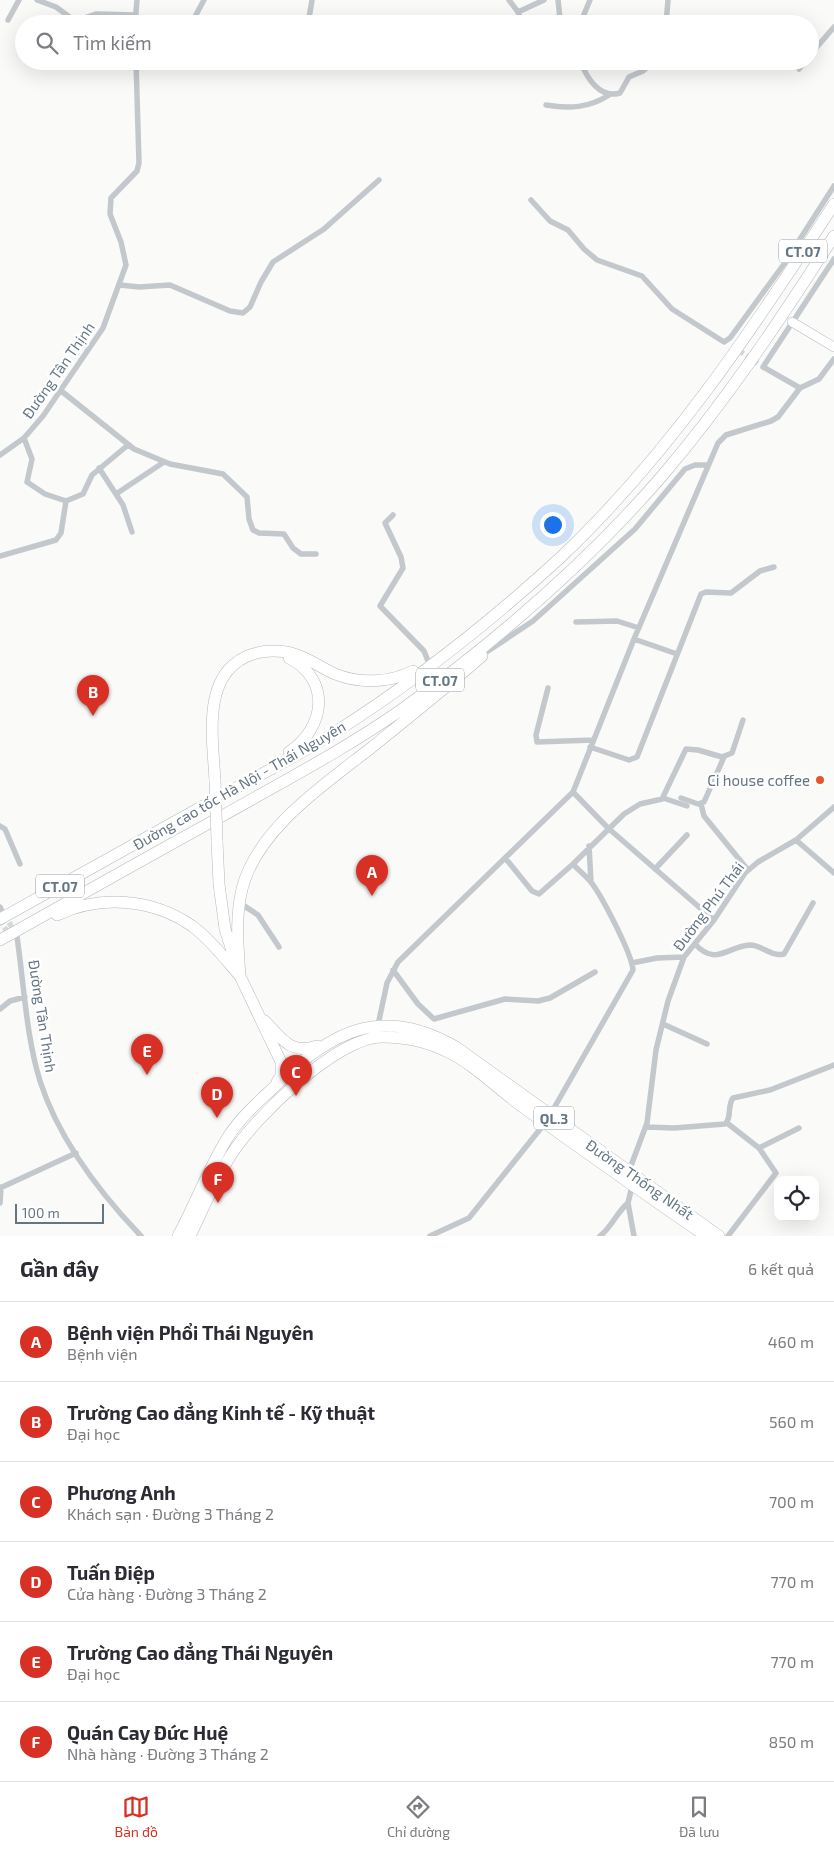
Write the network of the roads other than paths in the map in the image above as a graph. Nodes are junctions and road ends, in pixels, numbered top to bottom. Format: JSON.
{"nodes":[{"id":1,"x":19,"y":0,"type":"edge"},
{"id":2,"x":37,"y":0,"type":"edge"},
{"id":3,"x":137,"y":0,"type":"edge"},
{"id":4,"x":204,"y":0,"type":"edge"},
{"id":5,"x":312,"y":0,"type":"edge"},
{"id":6,"x":509,"y":0,"type":"edge"},
{"id":7,"x":544,"y":0,"type":"edge"},
{"id":8,"x":558,"y":0,"type":"edge"},
{"id":9,"x":590,"y":0,"type":"edge"},
{"id":10,"x":668,"y":0,"type":"edge"},
{"id":11,"x":518,"y":12,"type":"junction"},
{"id":12,"x":135,"y":14,"type":"joint"},
{"id":13,"x":66,"y":15,"type":"edge"},
{"id":14,"x":93,"y":15,"type":"edge"},
{"id":15,"x":196,"y":15,"type":"edge"},
{"id":16,"x":310,"y":15,"type":"edge"},
{"id":17,"x":519,"y":15,"type":"edge"},
{"id":18,"x":560,"y":15,"type":"edge"},
{"id":19,"x":584,"y":15,"type":"edge"},
{"id":20,"x":667,"y":15,"type":"edge"},
{"id":21,"x":8,"y":20,"type":"dead end"},
{"id":22,"x":834,"y":28,"type":"edge"},
{"id":23,"x":819,"y":45,"type":"edge"},
{"id":24,"x":136,"y":70,"type":"edge"},
{"id":25,"x":586,"y":70,"type":"edge"},
{"id":26,"x":645,"y":70,"type":"edge"},
{"id":27,"x":609,"y":95,"type":"junction"},
{"id":28,"x":546,"y":105,"type":"dead end"},
{"id":29,"x":379,"y":180,"type":"dead end"},
{"id":30,"x":834,"y":186,"type":"edge"},
{"id":31,"x":531,"y":200,"type":"dead end"},
{"id":32,"x":834,"y":204,"type":"edge"},
{"id":33,"x":834,"y":236,"type":"edge"},
{"id":34,"x":834,"y":259,"type":"edge"},
{"id":35,"x":120,"y":285,"type":"junction"},
{"id":36,"x":792,"y":322,"type":"junction"},
{"id":37,"x":834,"y":347,"type":"edge"},
{"id":38,"x":834,"y":359,"type":"edge"},
{"id":39,"x":800,"y":388,"type":"junction"},
{"id":40,"x":60,"y":390,"type":"junction"},
{"id":41,"x":24,"y":438,"type":"junction"},
{"id":42,"x":128,"y":445,"type":"junction"},
{"id":43,"x":0,"y":455,"type":"edge"},
{"id":44,"x":164,"y":462,"type":"junction"},
{"id":45,"x":708,"y":465,"type":"junction"},
{"id":46,"x":99,"y":468,"type":"junction"},
{"id":47,"x":116,"y":494,"type":"junction"},
{"id":48,"x":66,"y":500,"type":"junction"},
{"id":49,"x":393,"y":515,"type":"dead end"},
{"id":50,"x":132,"y":532,"type":"dead end"},
{"id":51,"x":316,"y":554,"type":"dead end"},
{"id":52,"x":0,"y":556,"type":"edge"},
{"id":53,"x":774,"y":567,"type":"dead end"},
{"id":54,"x":571,"y":571,"type":"junction"},
{"id":55,"x":497,"y":612,"type":"junction"},
{"id":56,"x":576,"y":622,"type":"dead end"},
{"id":57,"x":639,"y":628,"type":"junction"},
{"id":58,"x":634,"y":639,"type":"junction"},
{"id":59,"x":274,"y":651,"type":"junction"},
{"id":60,"x":485,"y":653,"type":"junction"},
{"id":61,"x":677,"y":654,"type":"junction"},
{"id":62,"x":428,"y":661,"type":"junction"},
{"id":63,"x":548,"y":688,"type":"dead end"},
{"id":64,"x":743,"y":720,"type":"dead end"},
{"id":65,"x":593,"y":740,"type":"junction"},
{"id":66,"x":590,"y":747,"type":"junction"},
{"id":67,"x":724,"y":757,"type":"junction"},
{"id":68,"x":573,"y":792,"type":"junction"},
{"id":69,"x":663,"y":798,"type":"junction"},
{"id":70,"x":680,"y":798,"type":"dead end"},
{"id":71,"x":701,"y":804,"type":"junction"},
{"id":72,"x":687,"y":806,"type":"dead end"},
{"id":73,"x":834,"y":807,"type":"edge"},
{"id":74,"x":0,"y":826,"type":"edge"},
{"id":75,"x":608,"y":828,"type":"junction"},
{"id":76,"x":687,"y":834,"type":"dead end"},
{"id":77,"x":796,"y":840,"type":"junction"},
{"id":78,"x":589,"y":846,"type":"junction"},
{"id":79,"x":120,"y":852,"type":"junction"},
{"id":80,"x":506,"y":859,"type":"junction"},
{"id":81,"x":20,"y":864,"type":"dead end"},
{"id":82,"x":573,"y":864,"type":"junction"},
{"id":83,"x":655,"y":869,"type":"junction"},
{"id":84,"x":748,"y":870,"type":"junction"},
{"id":85,"x":834,"y":873,"type":"edge"},
{"id":86,"x":591,"y":882,"type":"junction"},
{"id":87,"x":240,"y":903,"type":"junction"},
{"id":88,"x":813,"y":903,"type":"dead end"},
{"id":89,"x":1,"y":913,"type":"edge"},
{"id":90,"x":714,"y":920,"type":"junction"},
{"id":91,"x":15,"y":939,"type":"tunnel mouth"},
{"id":92,"x":0,"y":940,"type":"edge"},
{"id":93,"x":695,"y":944,"type":"junction"},
{"id":94,"x":0,"y":945,"type":"edge"},
{"id":95,"x":279,"y":947,"type":"dead end"},
{"id":96,"x":684,"y":957,"type":"junction"},
{"id":97,"x":632,"y":963,"type":"junction"},
{"id":98,"x":393,"y":970,"type":"junction"},
{"id":99,"x":595,"y":972,"type":"dead end"},
{"id":100,"x":240,"y":976,"type":"junction"},
{"id":101,"x":26,"y":997,"type":"junction"},
{"id":102,"x":0,"y":1010,"type":"edge"},
{"id":103,"x":260,"y":1016,"type":"junction"},
{"id":104,"x":663,"y":1024,"type":"junction"},
{"id":105,"x":379,"y":1031,"type":"junction"},
{"id":106,"x":284,"y":1040,"type":"junction"},
{"id":107,"x":333,"y":1040,"type":"junction"},
{"id":108,"x":707,"y":1044,"type":"dead end"},
{"id":109,"x":274,"y":1048,"type":"junction"},
{"id":110,"x":330,"y":1058,"type":"junction"},
{"id":111,"x":834,"y":1065,"type":"edge"},
{"id":112,"x":296,"y":1066,"type":"junction"},
{"id":113,"x":273,"y":1087,"type":"junction"},
{"id":114,"x":282,"y":1098,"type":"junction"},
{"id":115,"x":548,"y":1119,"type":"junction"},
{"id":116,"x":727,"y":1123,"type":"junction"},
{"id":117,"x":646,"y":1126,"type":"junction"},
{"id":118,"x":799,"y":1128,"type":"dead end"},
{"id":119,"x":759,"y":1148,"type":"junction"},
{"id":120,"x":76,"y":1153,"type":"junction"},
{"id":121,"x":629,"y":1180,"type":"junction"},
{"id":122,"x":1,"y":1188,"type":"edge"},
{"id":123,"x":0,"y":1203,"type":"edge"},
{"id":124,"x":628,"y":1203,"type":"junction"},
{"id":125,"x":141,"y":1236,"type":"edge"},
{"id":126,"x":178,"y":1236,"type":"edge"},
{"id":127,"x":190,"y":1236,"type":"edge"},
{"id":128,"x":430,"y":1236,"type":"edge"},
{"id":129,"x":600,"y":1236,"type":"edge"},
{"id":130,"x":634,"y":1236,"type":"edge"},
{"id":131,"x":706,"y":1236,"type":"edge"},
{"id":132,"x":719,"y":1236,"type":"edge"},
{"id":133,"x":728,"y":1236,"type":"edge"}],
"edges":[{"from":1,"to":21,"type":"street"},
{"from":2,"to":13,"type":"street"},
{"from":3,"to":12,"type":"street"},
{"from":4,"to":15,"type":"street"},
{"from":5,"to":16,"type":"street"},
{"from":6,"to":11,"type":"street"},
{"from":7,"to":11,"type":"street"},
{"from":8,"to":18,"type":"street"},
{"from":9,"to":19,"type":"street"},
{"from":10,"to":20,"type":"street"},
{"from":11,"to":17,"type":"street"},
{"from":12,"to":14,"type":"street"},
{"from":22,"to":23,"type":"street"},
{"from":24,"to":35,"type":"street","name":"Đường Tân Thịnh"},
{"from":25,"to":27,"type":"street"},
{"from":26,"to":27,"type":"street"},
{"from":27,"to":28,"type":"street"},
{"from":29,"to":35,"type":"street"},
{"from":30,"to":31,"type":"street"},
{"from":32,"to":55,"type":"highway","name":"Đường cao tốc Hà Nội - Thái Nguyên","number":"CT.07"},
{"from":33,"to":54,"type":"highway","name":"Đường cao tốc Hà Nội - Thái Nguyên","number":"CT.07"},
{"from":34,"to":36,"type":"street"},
{"from":35,"to":40,"type":"street","name":"Đường Tân Thịnh"},
{"from":36,"to":37,"type":"street"},
{"from":36,"to":39,"type":"street"},
{"from":38,"to":39,"type":"street"},
{"from":39,"to":45,"type":"street"},
{"from":40,"to":41,"type":"street","name":"Đường Tân Thịnh"},
{"from":40,"to":42,"type":"street"},
{"from":41,"to":43,"type":"street","name":"Đường Tân Thịnh"},
{"from":41,"to":48,"type":"street"},
{"from":42,"to":44,"type":"street"},
{"from":42,"to":46,"type":"street"},
{"from":44,"to":47,"type":"street"},
{"from":44,"to":51,"type":"street"},
{"from":45,"to":57,"type":"street"},
{"from":45,"to":60,"type":"street"},
{"from":46,"to":47,"type":"street"},
{"from":46,"to":48,"type":"street"},
{"from":47,"to":50,"type":"street"},
{"from":48,"to":52,"type":"street"},
{"from":49,"to":62,"type":"street"},
{"from":53,"to":61,"type":"street"},
{"from":54,"to":60,"type":"highway"},
{"from":54,"to":92,"type":"highway","name":"Đường cao tốc Hà Nội - Thái Nguyên","number":"CT.07"},
{"from":55,"to":62,"type":"highway"},
{"from":55,"to":79,"type":"highway","name":"Đường cao tốc Hà Nội - Thái Nguyên","number":"CT.07"},
{"from":56,"to":57,"type":"street"},
{"from":57,"to":58,"type":"street"},
{"from":58,"to":61,"type":"street"},
{"from":58,"to":65,"type":"street"},
{"from":59,"to":62,"type":"highway"},
{"from":59,"to":79,"type":"highway"},
{"from":59,"to":100,"type":"highway","bridge":true},
{"from":60,"to":87,"type":"highway"},
{"from":61,"to":66,"type":"street"},
{"from":63,"to":65,"type":"street"},
{"from":64,"to":67,"type":"street"},
{"from":65,"to":66,"type":"street"},
{"from":66,"to":68,"type":"street"},
{"from":67,"to":69,"type":"street"},
{"from":67,"to":71,"type":"street"},
{"from":68,"to":75,"type":"street"},
{"from":68,"to":80,"type":"street"},
{"from":69,"to":72,"type":"street"},
{"from":69,"to":75,"type":"street"},
{"from":70,"to":71,"type":"street"},
{"from":71,"to":84,"type":"street"},
{"from":73,"to":77,"type":"street","name":"Đường Phú Thái"},
{"from":74,"to":81,"type":"street"},
{"from":75,"to":78,"type":"street"},
{"from":75,"to":83,"type":"street"},
{"from":76,"to":83,"type":"street"},
{"from":77,"to":84,"type":"street","name":"Đường Phú Thái"},
{"from":77,"to":85,"type":"street"},
{"from":78,"to":82,"type":"street"},
{"from":78,"to":86,"type":"street"},
{"from":79,"to":89,"type":"highway","name":"Đường cao tốc Hà Nội - Thái Nguyên","number":"CT.07"},
{"from":80,"to":82,"type":"street"},
{"from":80,"to":98,"type":"street"},
{"from":82,"to":86,"type":"street"},
{"from":83,"to":90,"type":"street"},
{"from":84,"to":90,"type":"street","name":"Đường Phú Thái"},
{"from":86,"to":97,"type":"street"},
{"from":87,"to":95,"type":"street"},
{"from":87,"to":100,"type":"highway"},
{"from":88,"to":93,"type":"street"},
{"from":90,"to":93,"type":"street","name":"Đường Phú Thái"},
{"from":91,"to":101,"type":"street","name":"Đường Tân Thịnh"},
{"from":93,"to":96,"type":"street","name":"Đường Phú Thái"},
{"from":94,"to":100,"type":"highway"},
{"from":96,"to":97,"type":"street"},
{"from":96,"to":104,"type":"street","name":"Đường Phú Thái"},
{"from":97,"to":115,"type":"street"},
{"from":98,"to":99,"type":"street"},
{"from":98,"to":105,"type":"street"},
{"from":100,"to":103,"type":"highway"},
{"from":101,"to":102,"type":"street"},
{"from":101,"to":120,"type":"street","name":"Đường Tân Thịnh"},
{"from":103,"to":106,"type":"highway"},
{"from":103,"to":109,"type":"highway"},
{"from":104,"to":108,"type":"street"},
{"from":104,"to":117,"type":"street","name":"Đường Phú Thái"},
{"from":105,"to":107,"type":"highway","number":"QL.3"},
{"from":105,"to":110,"type":"highway","number":"QL.3"},
{"from":105,"to":115,"type":"highway","name":"Đường Thống Nhất","number":"QL.3"},
{"from":106,"to":107,"type":"highway"},
{"from":106,"to":112,"type":"highway"},
{"from":107,"to":112,"type":"highway","number":"QL.3"},
{"from":109,"to":112,"type":"highway"},
{"from":109,"to":113,"type":"highway"},
{"from":110,"to":112,"type":"highway"},
{"from":110,"to":114,"type":"highway","number":"QL.3"},
{"from":111,"to":116,"type":"street"},
{"from":112,"to":113,"type":"highway","number":"QL.3"},
{"from":112,"to":114,"type":"highway"},
{"from":113,"to":126,"type":"highway","number":"QL.3"},
{"from":114,"to":127,"type":"highway","number":"QL.3"},
{"from":115,"to":121,"type":"highway","name":"Đường Thống Nhất","number":"QL.3"},
{"from":115,"to":128,"type":"street"},
{"from":116,"to":117,"type":"street"},
{"from":116,"to":119,"type":"street"},
{"from":117,"to":121,"type":"street","name":"Đường Phú Thái"},
{"from":118,"to":119,"type":"street"},
{"from":119,"to":133,"type":"street"},
{"from":120,"to":122,"type":"street"},
{"from":120,"to":125,"type":"street","name":"Đường Tân Thịnh"},
{"from":121,"to":124,"type":"street","name":"Đường Phú Thái"},
{"from":121,"to":131,"type":"highway","name":"Đường Thống Nhất","number":"QL.3"},
{"from":121,"to":132,"type":"highway","name":"Đường Thống Nhất","number":"QL.3"},
{"from":122,"to":123,"type":"street"},
{"from":124,"to":129,"type":"street"},
{"from":124,"to":130,"type":"street"}]}
